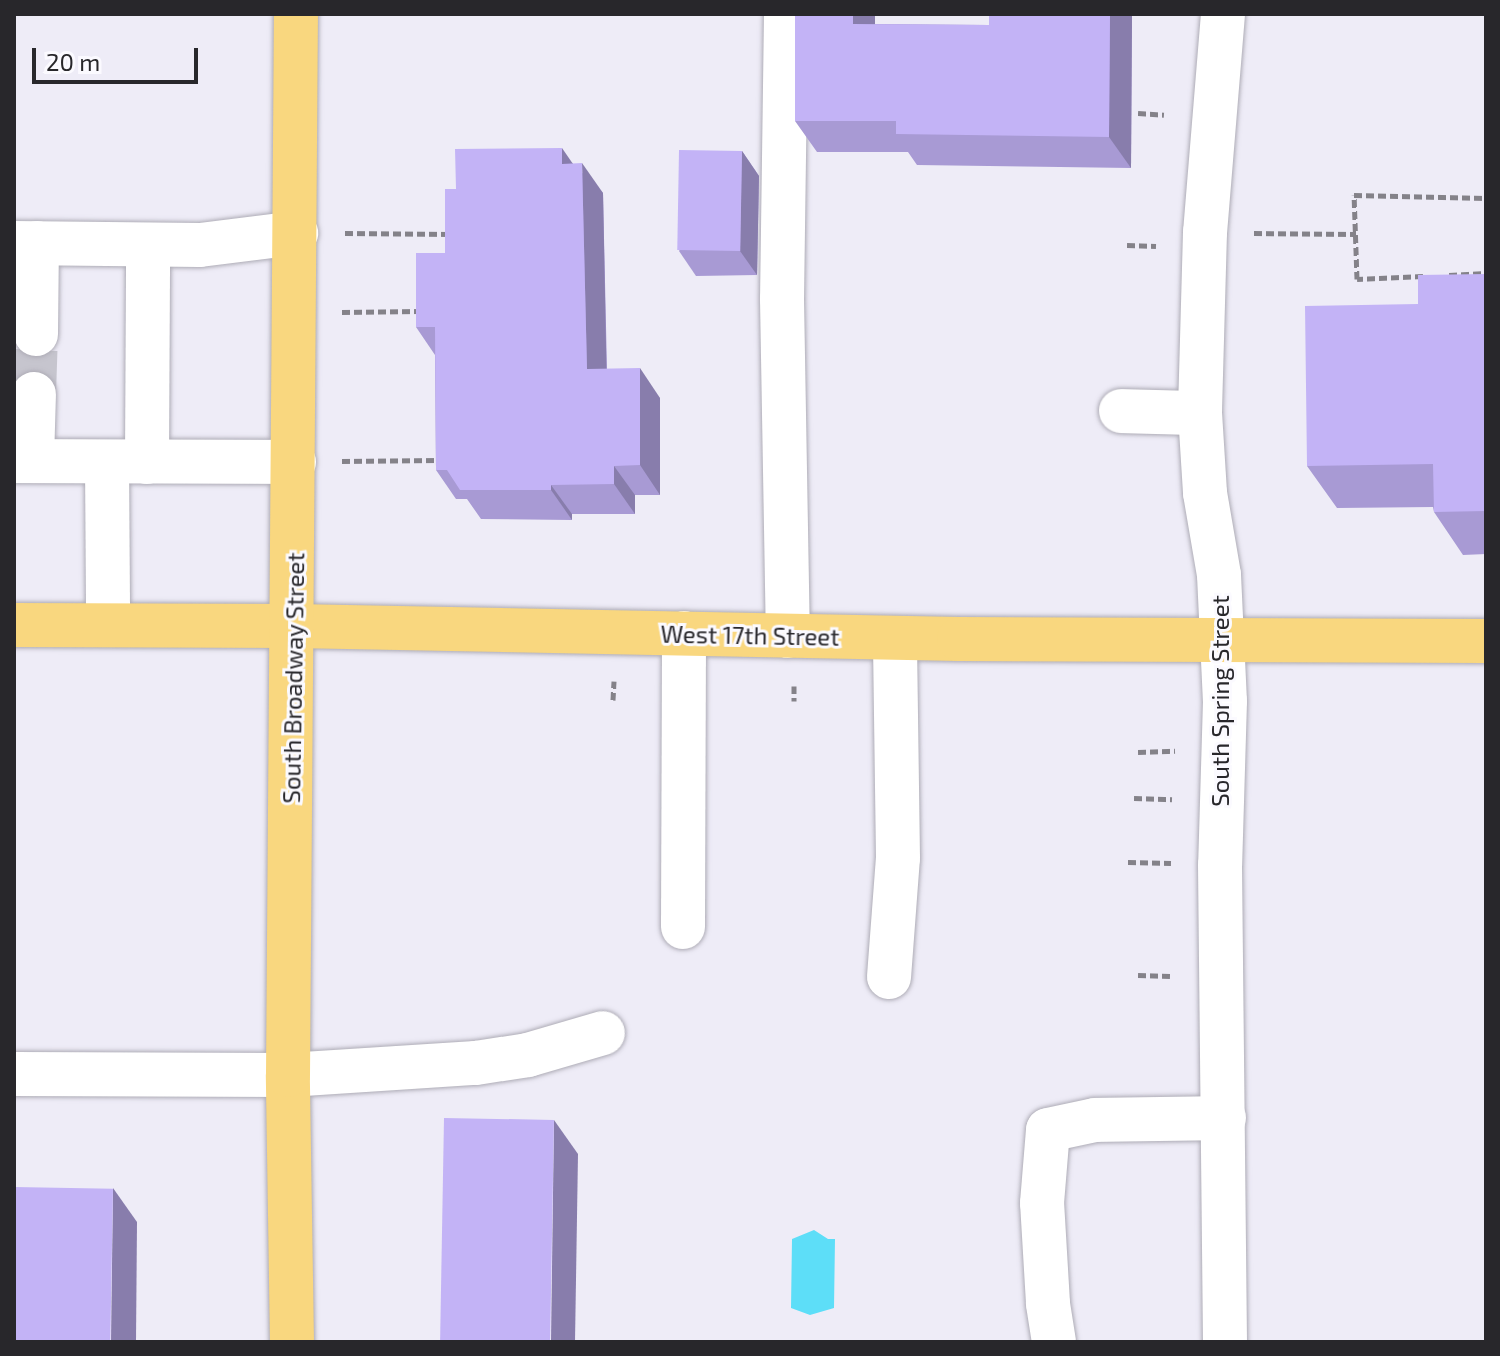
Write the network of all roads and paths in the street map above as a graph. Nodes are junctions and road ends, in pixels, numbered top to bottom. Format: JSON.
{"nodes":[{"id":1,"x":296,"y":14,"type":"edge"},
{"id":2,"x":786,"y":14,"type":"edge"},
{"id":3,"x":1223,"y":14,"type":"edge"},
{"id":4,"x":1138,"y":113,"type":"dead end"},
{"id":5,"x":1165,"y":115,"type":"dead end"},
{"id":6,"x":1486,"y":198,"type":"edge"},
{"id":7,"x":296,"y":233,"type":"junction"},
{"id":8,"x":466,"y":234,"type":"edge"},
{"id":9,"x":1291,"y":234,"type":"dead end"},
{"id":10,"x":1356,"y":234,"type":"junction"},
{"id":11,"x":26,"y":243,"type":"edge"},
{"id":12,"x":148,"y":245,"type":"junction"},
{"id":13,"x":1486,"y":273,"type":"edge"},
{"id":14,"x":1443,"y":275,"type":"edge"},
{"id":15,"x":1429,"y":276,"type":"edge"},
{"id":16,"x":423,"y":311,"type":"edge"},
{"id":17,"x":293,"y":314,"type":"junction"},
{"id":18,"x":36,"y":334,"type":"tunnel mouth"},
{"id":19,"x":34,"y":394,"type":"tunnel mouth"},
{"id":20,"x":1121,"y":411,"type":"dead end"},
{"id":21,"x":1200,"y":413,"type":"junction"},
{"id":22,"x":23,"y":460,"type":"edge"},
{"id":23,"x":452,"y":460,"type":"edge"},
{"id":24,"x":127,"y":462,"type":"junction"},
{"id":25,"x":294,"y":462,"type":"junction"},
{"id":26,"x":14,"y":625,"type":"edge"},
{"id":27,"x":108,"y":625,"type":"junction"},
{"id":28,"x":294,"y":626,"type":"junction"},
{"id":29,"x":684,"y":633,"type":"junction"},
{"id":30,"x":788,"y":636,"type":"junction"},
{"id":31,"x":895,"y":638,"type":"junction"},
{"id":32,"x":1220,"y":638,"type":"junction"},
{"id":33,"x":1486,"y":641,"type":"edge"},
{"id":34,"x":1158,"y":751,"type":"dead end"},
{"id":35,"x":1138,"y":752,"type":"dead end"},
{"id":36,"x":1134,"y":798,"type":"dead end"},
{"id":37,"x":1160,"y":799,"type":"dead end"},
{"id":38,"x":1128,"y":862,"type":"dead end"},
{"id":39,"x":1158,"y":862,"type":"dead end"},
{"id":40,"x":683,"y":927,"type":"dead end"},
{"id":41,"x":1138,"y":975,"type":"dead end"},
{"id":42,"x":1157,"y":976,"type":"dead end"},
{"id":43,"x":889,"y":977,"type":"dead end"},
{"id":44,"x":603,"y":1033,"type":"dead end"},
{"id":45,"x":14,"y":1074,"type":"edge"},
{"id":46,"x":288,"y":1075,"type":"junction"},
{"id":47,"x":1224,"y":1118,"type":"junction"},
{"id":48,"x":292,"y":1342,"type":"edge"},
{"id":49,"x":1054,"y":1342,"type":"edge"},
{"id":50,"x":1225,"y":1342,"type":"edge"}],
"edges":[{"from":1,"to":7,"type":"main road","name":"South Broadway Street"},
{"from":2,"to":30,"type":"street"},
{"from":3,"to":21,"type":"street","name":"South Spring Street"},
{"from":4,"to":5,"type":"path"},
{"from":6,"to":10,"type":"path"},
{"from":7,"to":8,"type":"path"},
{"from":7,"to":12,"type":"street"},
{"from":7,"to":17,"type":"main road","name":"South Broadway Street"},
{"from":9,"to":10,"type":"path"},
{"from":10,"to":15,"type":"path"},
{"from":11,"to":12,"type":"street"},
{"from":11,"to":18,"type":"street"},
{"from":12,"to":24,"type":"street"},
{"from":13,"to":14,"type":"path"},
{"from":16,"to":17,"type":"path"},
{"from":17,"to":25,"type":"main road","name":"South Broadway Street"},
{"from":19,"to":22,"type":"street"},
{"from":20,"to":21,"type":"street"},
{"from":21,"to":32,"type":"street","name":"South Spring Street"},
{"from":22,"to":24,"type":"street"},
{"from":23,"to":25,"type":"path"},
{"from":24,"to":25,"type":"street"},
{"from":24,"to":27,"type":"street"},
{"from":25,"to":28,"type":"main road","name":"South Broadway Street"},
{"from":26,"to":27,"type":"main road","name":"West 17th Street"},
{"from":27,"to":28,"type":"main road","name":"West 17th Street"},
{"from":28,"to":29,"type":"main road","name":"West 17th Street"},
{"from":28,"to":46,"type":"main road","name":"South Broadway Street"},
{"from":29,"to":30,"type":"main road","name":"West 17th Street"},
{"from":29,"to":40,"type":"street"},
{"from":30,"to":31,"type":"main road","name":"West 17th Street"},
{"from":31,"to":32,"type":"main road","name":"West 17th Street"},
{"from":31,"to":43,"type":"street"},
{"from":32,"to":33,"type":"main road","name":"West 17th Street"},
{"from":32,"to":47,"type":"street","name":"South Spring Street"},
{"from":34,"to":35,"type":"path"},
{"from":36,"to":37,"type":"path"},
{"from":38,"to":39,"type":"path"},
{"from":41,"to":42,"type":"path"},
{"from":44,"to":46,"type":"street"},
{"from":45,"to":46,"type":"street"},
{"from":46,"to":48,"type":"main road","name":"South Broadway Street"},
{"from":47,"to":49,"type":"street"},
{"from":47,"to":50,"type":"street","name":"South Spring Street"}]}
